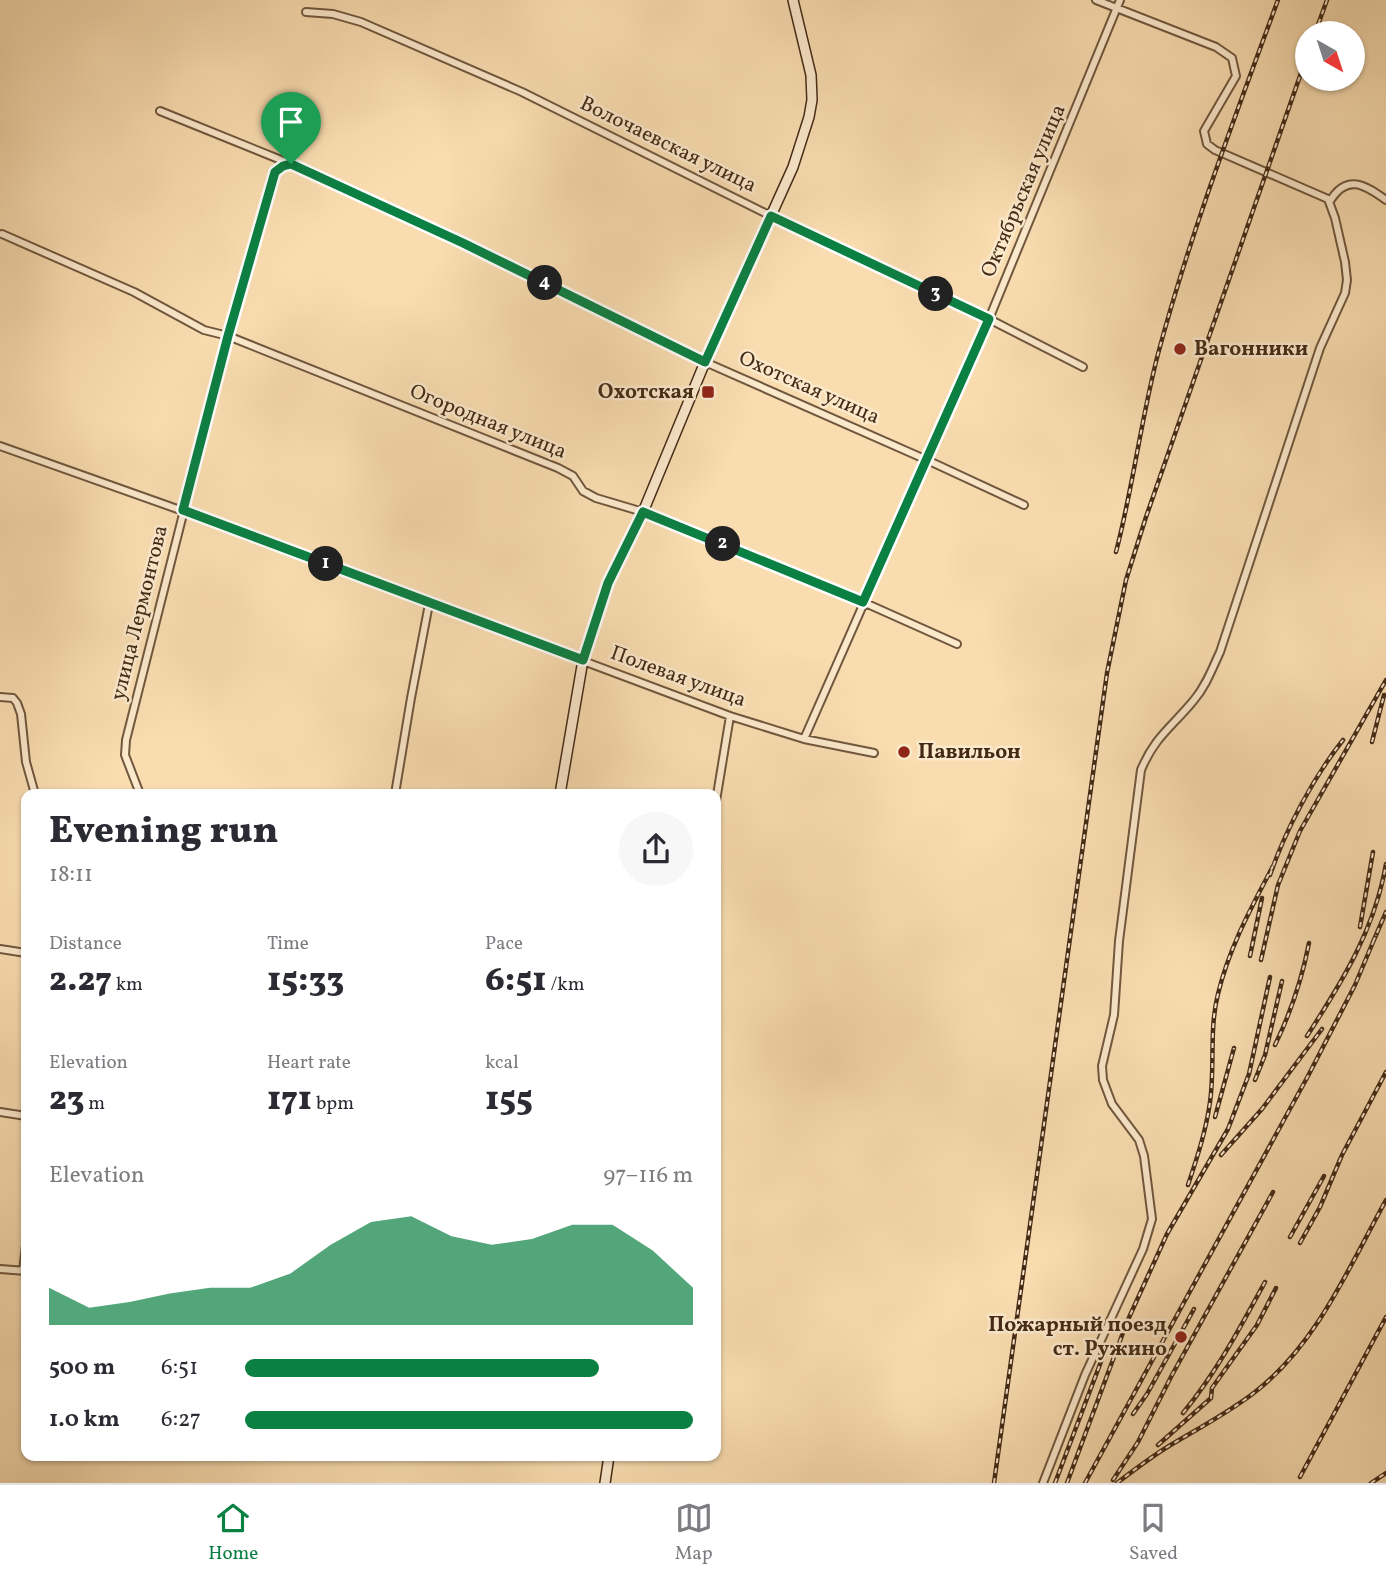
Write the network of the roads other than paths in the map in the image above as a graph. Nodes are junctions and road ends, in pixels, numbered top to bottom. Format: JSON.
{"nodes":[{"id":1,"x":793,"y":0,"type":"edge"},
{"id":2,"x":1096,"y":0,"type":"edge"},
{"id":3,"x":1120,"y":0,"type":"edge"},
{"id":4,"x":1117,"y":9,"type":"junction"},
{"id":5,"x":306,"y":12,"type":"dead end"},
{"id":6,"x":160,"y":111,"type":"dead end"},
{"id":7,"x":291,"y":164,"type":"junction"},
{"id":8,"x":1386,"y":200,"type":"edge"},
{"id":9,"x":1330,"y":201,"type":"junction"},
{"id":10,"x":771,"y":216,"type":"junction"},
{"id":11,"x":2,"y":234,"type":"edge"},
{"id":12,"x":989,"y":319,"type":"junction"},
{"id":13,"x":228,"y":336,"type":"junction"},
{"id":14,"x":705,"y":362,"type":"junction"},
{"id":15,"x":1083,"y":367,"type":"dead end"},
{"id":16,"x":0,"y":446,"type":"edge"},
{"id":17,"x":927,"y":460,"type":"junction"},
{"id":18,"x":1024,"y":505,"type":"dead end"},
{"id":19,"x":183,"y":510,"type":"junction"},
{"id":20,"x":643,"y":512,"type":"junction"},
{"id":21,"x":863,"y":602,"type":"junction"},
{"id":22,"x":429,"y":604,"type":"junction"},
{"id":23,"x":957,"y":644,"type":"dead end"},
{"id":24,"x":583,"y":660,"type":"junction"},
{"id":25,"x":0,"y":697,"type":"edge"},
{"id":26,"x":730,"y":716,"type":"junction"},
{"id":27,"x":804,"y":739,"type":"junction"},
{"id":28,"x":874,"y":753,"type":"dead end"},
{"id":29,"x":34,"y":789,"type":"edge"},
{"id":30,"x":138,"y":789,"type":"edge"},
{"id":31,"x":396,"y":789,"type":"edge"},
{"id":32,"x":561,"y":789,"type":"edge"},
{"id":33,"x":718,"y":789,"type":"edge"},
{"id":34,"x":0,"y":948,"type":"edge"},
{"id":35,"x":21,"y":952,"type":"edge"},
{"id":36,"x":0,"y":1112,"type":"edge"},
{"id":37,"x":21,"y":1115,"type":"edge"},
{"id":38,"x":0,"y":1269,"type":"edge"},
{"id":39,"x":21,"y":1271,"type":"edge"},
{"id":40,"x":608,"y":1461,"type":"edge"},
{"id":41,"x":605,"y":1483,"type":"edge"},
{"id":42,"x":1043,"y":1483,"type":"edge"}],
"edges":[{"from":1,"to":10,"type":"main road"},
{"from":2,"to":4,"type":"street"},
{"from":3,"to":4,"type":"street","name":"Октябрьская улица"},
{"from":4,"to":9,"type":"street"},
{"from":4,"to":12,"type":"street","name":"Октябрьская улица"},
{"from":5,"to":10,"type":"street","name":"Волочаевская улица"},
{"from":6,"to":7,"type":"street","name":"Охотская улица"},
{"from":7,"to":13,"type":"street","name":"улица Лермонтова"},
{"from":7,"to":14,"type":"street","name":"Охотская улица"},
{"from":8,"to":9,"type":"street"},
{"from":9,"to":42,"type":"street"},
{"from":10,"to":12,"type":"street","name":"Волочаевская улица"},
{"from":10,"to":14,"type":"main road"},
{"from":11,"to":13,"type":"street","name":"Огородная улица"},
{"from":12,"to":15,"type":"street","name":"Волочаевская улица"},
{"from":12,"to":17,"type":"street","name":"Октябрьская улица"},
{"from":13,"to":19,"type":"street","name":"улица Лермонтова"},
{"from":13,"to":20,"type":"street","name":"Огородная улица"},
{"from":14,"to":17,"type":"street","name":"Охотская улица"},
{"from":14,"to":20,"type":"main road"},
{"from":16,"to":19,"type":"street","name":"Полевая улица"},
{"from":17,"to":18,"type":"street","name":"Охотская улица"},
{"from":17,"to":21,"type":"street","name":"Октябрьская улица"},
{"from":19,"to":22,"type":"street","name":"Полевая улица"},
{"from":19,"to":30,"type":"street","name":"улица Лермонтова"},
{"from":20,"to":21,"type":"street","name":"Огородная улица"},
{"from":20,"to":24,"type":"main road"},
{"from":21,"to":23,"type":"street","name":"Огородная улица"},
{"from":21,"to":27,"type":"street","name":"Октябрьская улица"},
{"from":22,"to":24,"type":"street","name":"Полевая улица"},
{"from":22,"to":31,"type":"street"},
{"from":24,"to":26,"type":"street","name":"Полевая улица"},
{"from":24,"to":32,"type":"main road"},
{"from":25,"to":29,"type":"street"},
{"from":26,"to":27,"type":"street","name":"Полевая улица"},
{"from":26,"to":33,"type":"street"},
{"from":27,"to":28,"type":"street","name":"Полевая улица"},
{"from":34,"to":35,"type":"street"},
{"from":36,"to":37,"type":"street"},
{"from":38,"to":39,"type":"street"},
{"from":40,"to":41,"type":"main road"}]}
